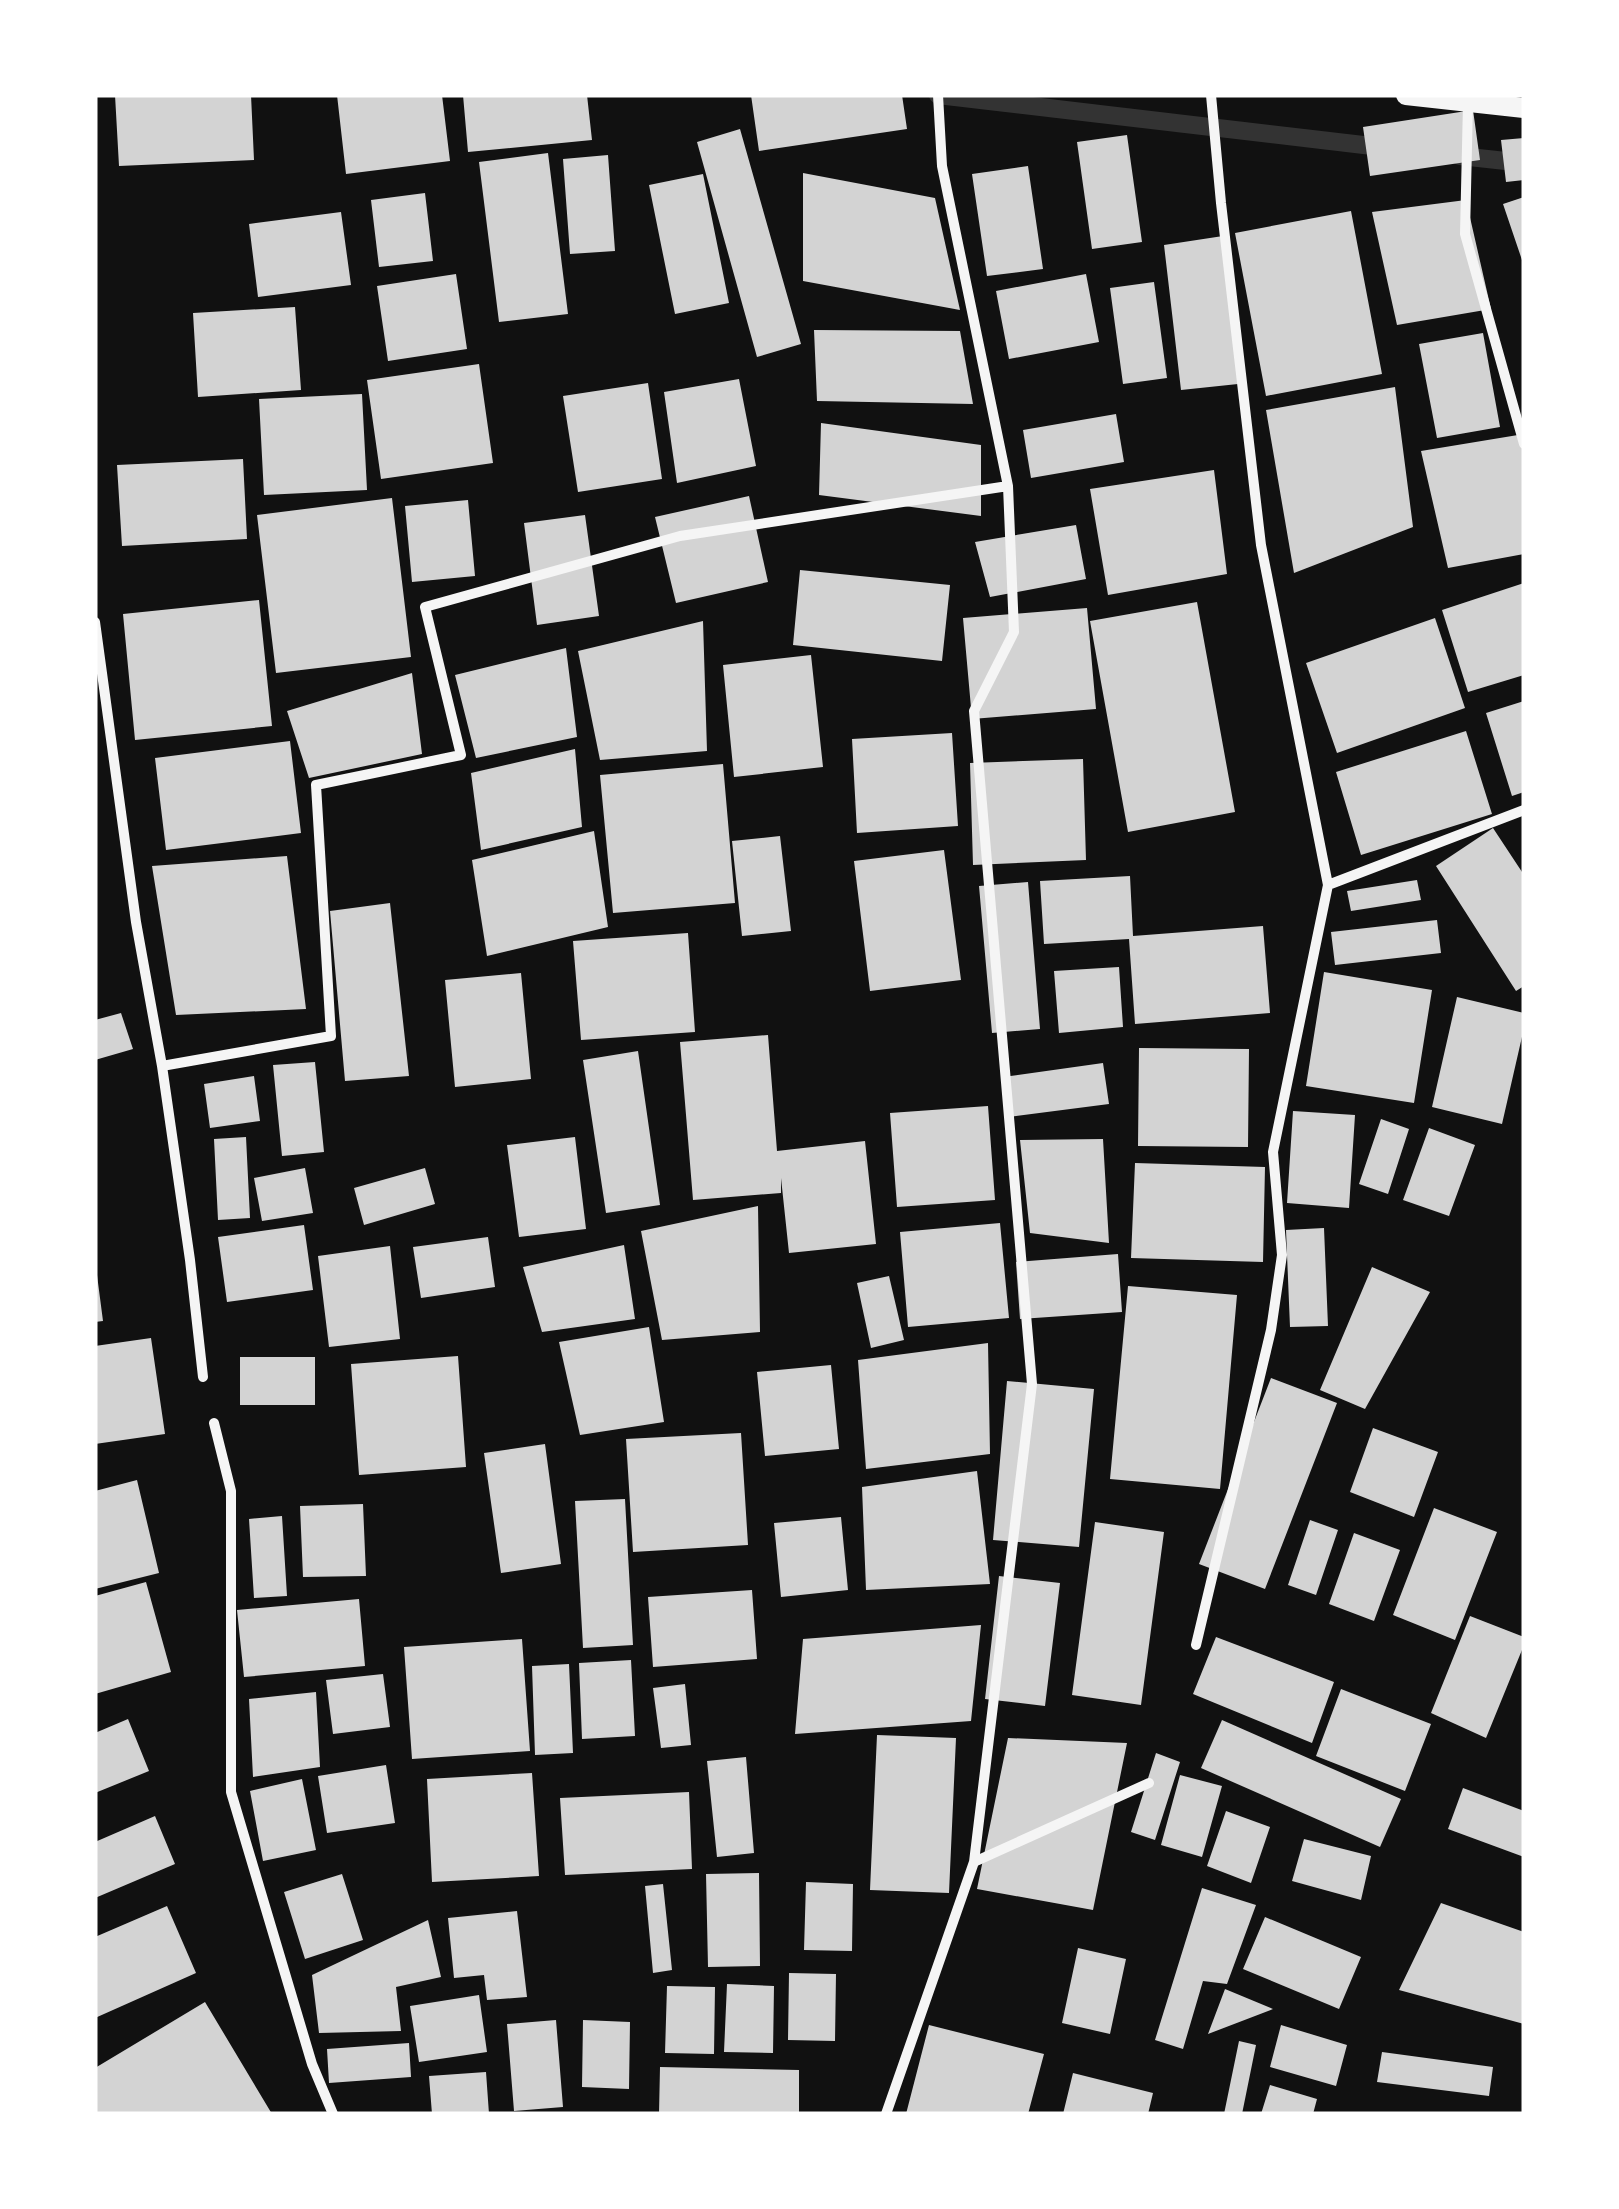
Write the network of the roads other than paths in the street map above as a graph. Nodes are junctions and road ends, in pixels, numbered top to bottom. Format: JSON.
{"nodes":[{"id":1,"x":938,"y":95,"type":"edge"},
{"id":2,"x":1212,"y":95,"type":"edge"},
{"id":3,"x":1406,"y":95,"type":"edge"},
{"id":4,"x":1468,"y":103,"type":"junction"},
{"id":5,"x":1524,"y":108,"type":"edge"},
{"id":6,"x":1524,"y":444,"type":"edge"},
{"id":7,"x":1008,"y":486,"type":"junction"},
{"id":8,"x":95,"y":622,"type":"edge"},
{"id":9,"x":1524,"y":810,"type":"edge"},
{"id":10,"x":1328,"y":885,"type":"junction"},
{"id":11,"x":162,"y":1066,"type":"junction"},
{"id":12,"x":203,"y":1377,"type":"dead end"},
{"id":13,"x":214,"y":1423,"type":"dead end"},
{"id":14,"x":1196,"y":1645,"type":"dead end"},
{"id":15,"x":1149,"y":1782,"type":"dead end"},
{"id":16,"x":974,"y":1862,"type":"junction"},
{"id":17,"x":334,"y":2114,"type":"edge"},
{"id":18,"x":886,"y":2114,"type":"edge"}],
"edges":[{"from":1,"to":7,"type":"street"},
{"from":2,"to":10,"type":"street"},
{"from":3,"to":4,"type":"main road"},
{"from":4,"to":5,"type":"main road"},
{"from":4,"to":6,"type":"street"},
{"from":7,"to":11,"type":"street"},
{"from":7,"to":16,"type":"street"},
{"from":8,"to":11,"type":"street"},
{"from":9,"to":10,"type":"street"},
{"from":10,"to":14,"type":"street"},
{"from":11,"to":12,"type":"street"},
{"from":13,"to":17,"type":"street"},
{"from":15,"to":16,"type":"street"},
{"from":16,"to":18,"type":"street"}]}
